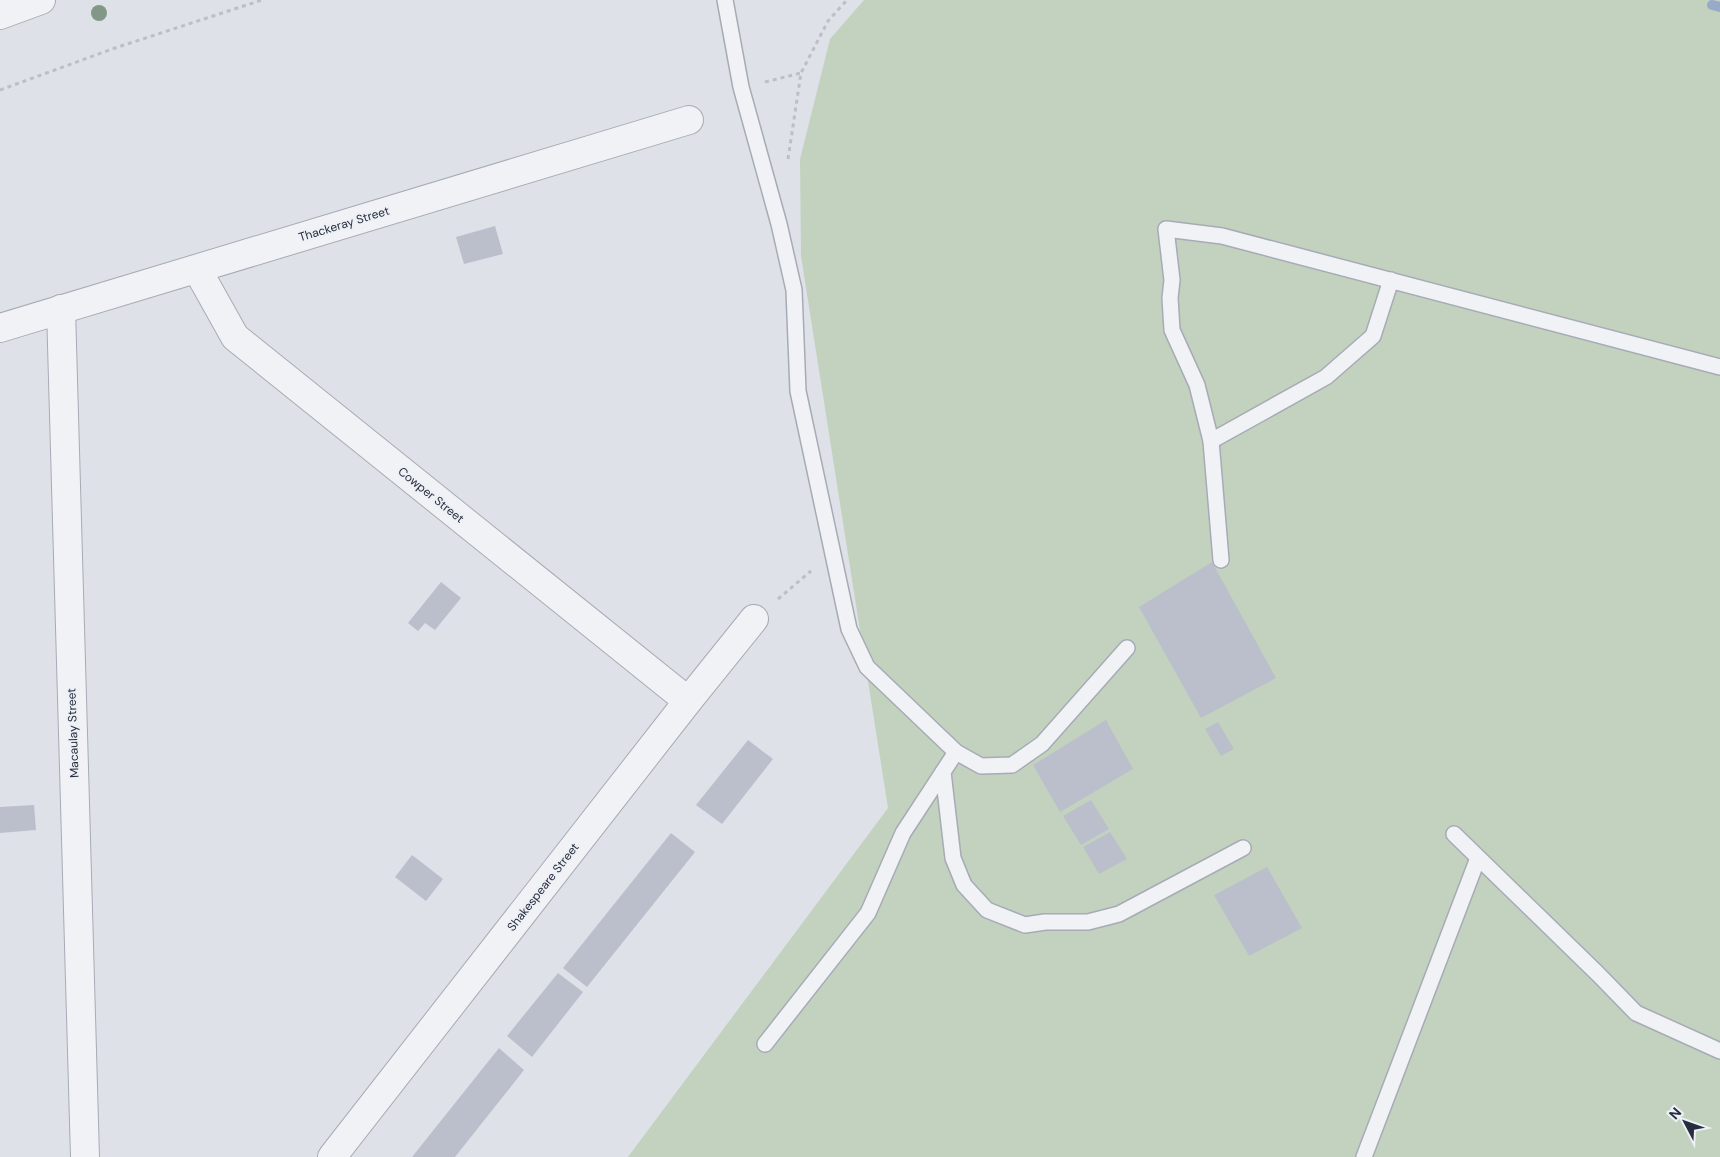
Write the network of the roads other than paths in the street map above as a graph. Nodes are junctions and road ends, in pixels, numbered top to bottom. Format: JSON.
{"nodes":[{"id":1,"x":41,"y":0,"type":"edge"},
{"id":2,"x":725,"y":0,"type":"edge"},
{"id":3,"x":0,"y":15,"type":"edge"},
{"id":4,"x":689,"y":120,"type":"dead end"},
{"id":5,"x":197,"y":268,"type":"junction"},
{"id":6,"x":1391,"y":280,"type":"junction"},
{"id":7,"x":61,"y":309,"type":"junction"},
{"id":8,"x":0,"y":328,"type":"edge"},
{"id":9,"x":1720,"y":367,"type":"edge"},
{"id":10,"x":1211,"y":441,"type":"junction"},
{"id":11,"x":1221,"y":560,"type":"dead end"},
{"id":12,"x":754,"y":619,"type":"road end"},
{"id":13,"x":1127,"y":648,"type":"dead end"},
{"id":14,"x":688,"y":701,"type":"junction"},
{"id":15,"x":956,"y":752,"type":"junction"},
{"id":16,"x":944,"y":772,"type":"junction"},
{"id":17,"x":1454,"y":834,"type":"dead end"},
{"id":18,"x":1243,"y":848,"type":"dead end"},
{"id":19,"x":1478,"y":858,"type":"junction"},
{"id":20,"x":765,"y":1044,"type":"dead end"},
{"id":21,"x":1720,"y":1051,"type":"edge"},
{"id":22,"x":86,"y":1157,"type":"edge"},
{"id":23,"x":332,"y":1157,"type":"edge"},
{"id":24,"x":1364,"y":1157,"type":"edge"}],
"edges":[{"from":1,"to":3,"type":"street"},
{"from":2,"to":15,"type":"lane"},
{"from":4,"to":5,"type":"street","name":"Thackeray Street"},
{"from":5,"to":7,"type":"street","name":"Thackeray Street"},
{"from":5,"to":14,"type":"street","name":"Cowper Street"},
{"from":6,"to":9,"type":"lane"},
{"from":6,"to":10,"type":"lane"},
{"from":6,"to":10,"type":"lane"},
{"from":7,"to":8,"type":"street","name":"Thackeray Street"},
{"from":7,"to":22,"type":"street","name":"Macaulay Street"},
{"from":10,"to":11,"type":"lane"},
{"from":12,"to":14,"type":"street","name":"Shakespeare Street"},
{"from":13,"to":15,"type":"lane"},
{"from":14,"to":23,"type":"street","name":"Shakespeare Street"},
{"from":15,"to":16,"type":"lane"},
{"from":16,"to":18,"type":"lane"},
{"from":16,"to":20,"type":"lane"},
{"from":17,"to":19,"type":"lane"},
{"from":19,"to":21,"type":"lane"},
{"from":19,"to":24,"type":"lane"}]}
